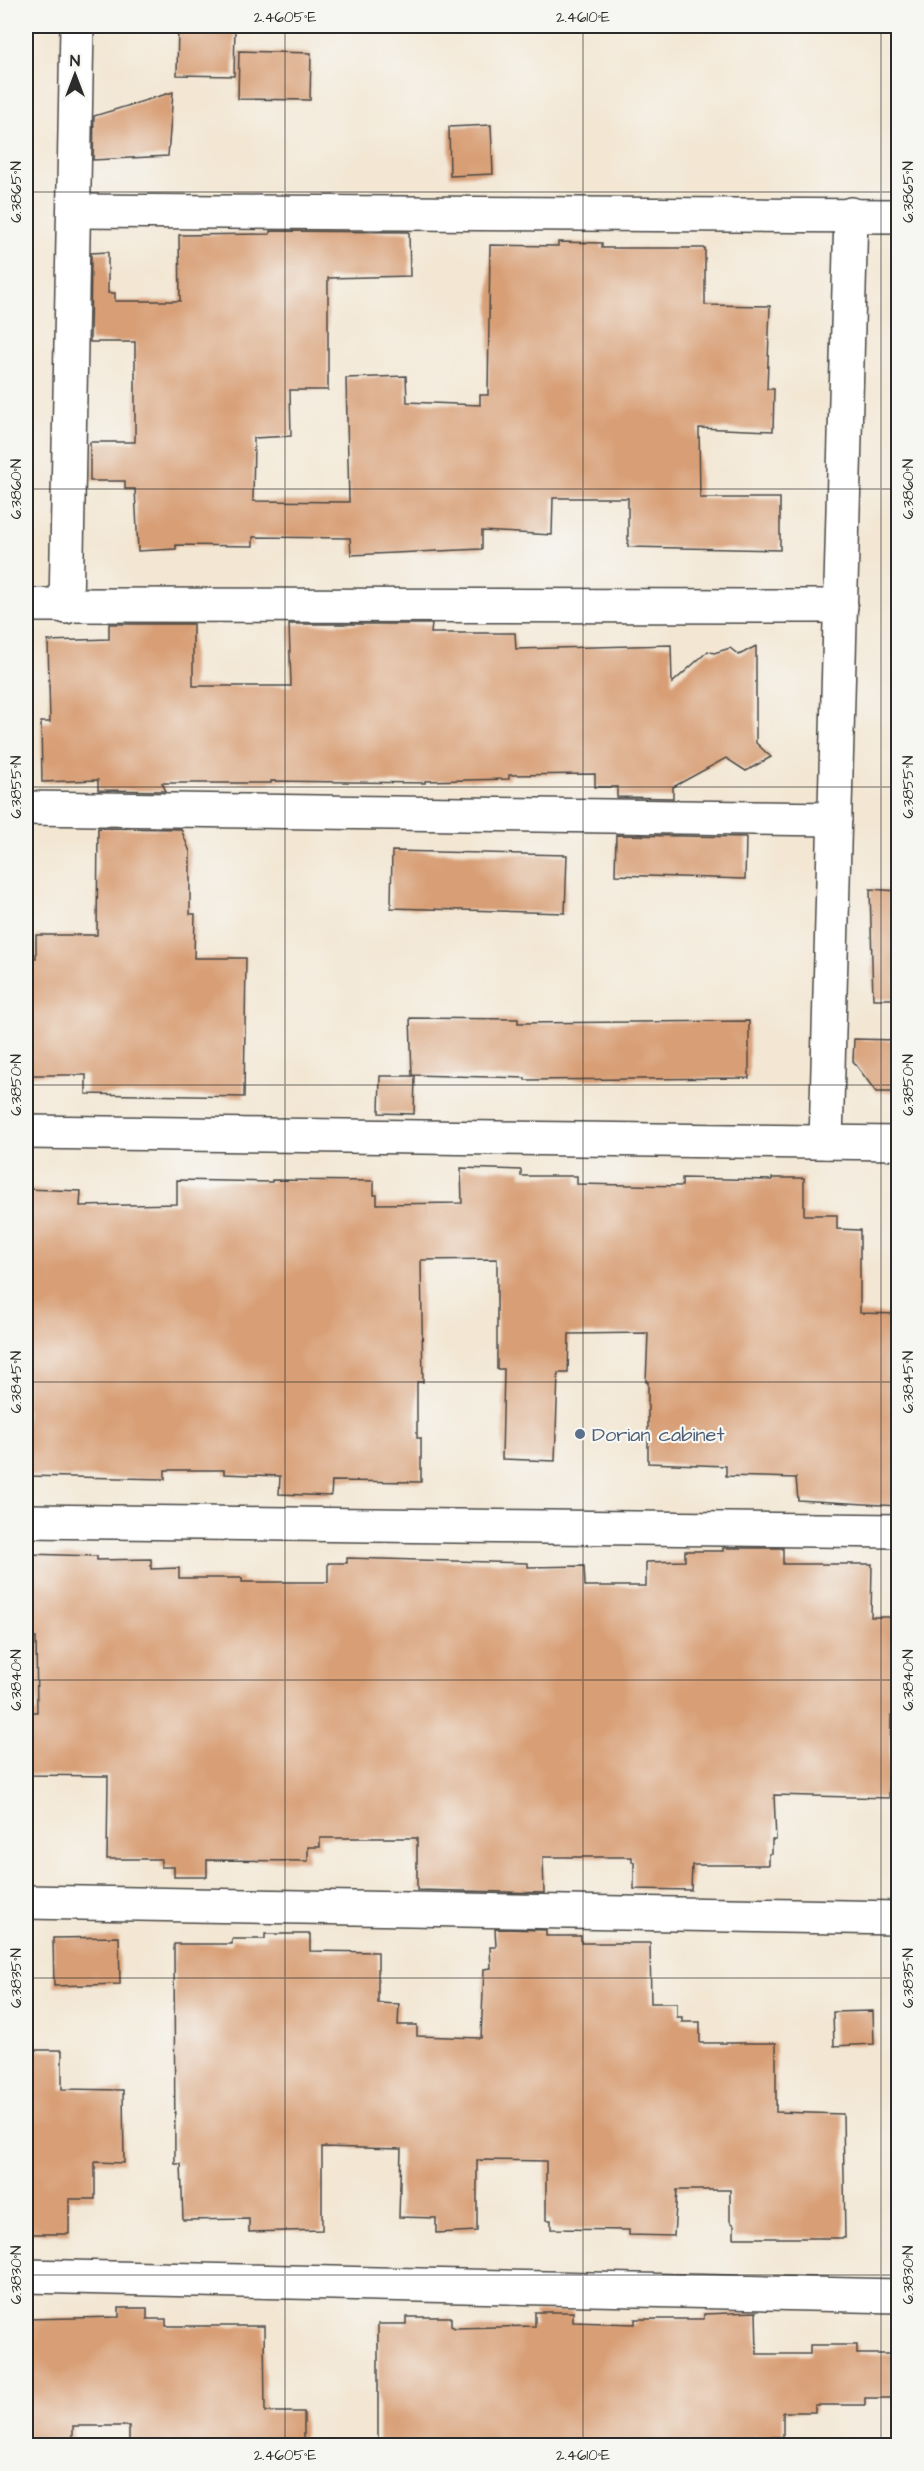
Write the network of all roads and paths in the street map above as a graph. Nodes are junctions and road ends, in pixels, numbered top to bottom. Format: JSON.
{"nodes":[{"id":1,"x":77,"y":26,"type":"edge"},
{"id":2,"x":74,"y":211,"type":"junction"},
{"id":3,"x":851,"y":214,"type":"junction"},
{"id":4,"x":898,"y":216,"type":"edge"},
{"id":5,"x":26,"y":605,"type":"edge"},
{"id":6,"x":841,"y":606,"type":"junction"},
{"id":7,"x":66,"y":607,"type":"junction"},
{"id":8,"x":26,"y":808,"type":"edge"},
{"id":9,"x":835,"y":819,"type":"junction"},
{"id":10,"x":26,"y":1132,"type":"edge"},
{"id":11,"x":826,"y":1142,"type":"junction"},
{"id":12,"x":898,"y":1143,"type":"edge"},
{"id":13,"x":26,"y":1521,"type":"edge"},
{"id":14,"x":898,"y":1531,"type":"edge"},
{"id":15,"x":26,"y":1902,"type":"edge"},
{"id":16,"x":898,"y":1918,"type":"edge"},
{"id":17,"x":26,"y":2276,"type":"edge"},
{"id":18,"x":898,"y":2296,"type":"edge"}],
"edges":[{"from":1,"to":2,"type":"street"},
{"from":2,"to":3,"type":"street"},
{"from":2,"to":7,"type":"street"},
{"from":3,"to":4,"type":"street"},
{"from":3,"to":6,"type":"street"},
{"from":5,"to":7,"type":"street"},
{"from":6,"to":7,"type":"street"},
{"from":6,"to":9,"type":"street"},
{"from":8,"to":9,"type":"street"},
{"from":9,"to":11,"type":"street"},
{"from":10,"to":11,"type":"street"},
{"from":11,"to":12,"type":"street"},
{"from":13,"to":14,"type":"street"},
{"from":15,"to":16,"type":"street"},
{"from":17,"to":18,"type":"street"}]}
